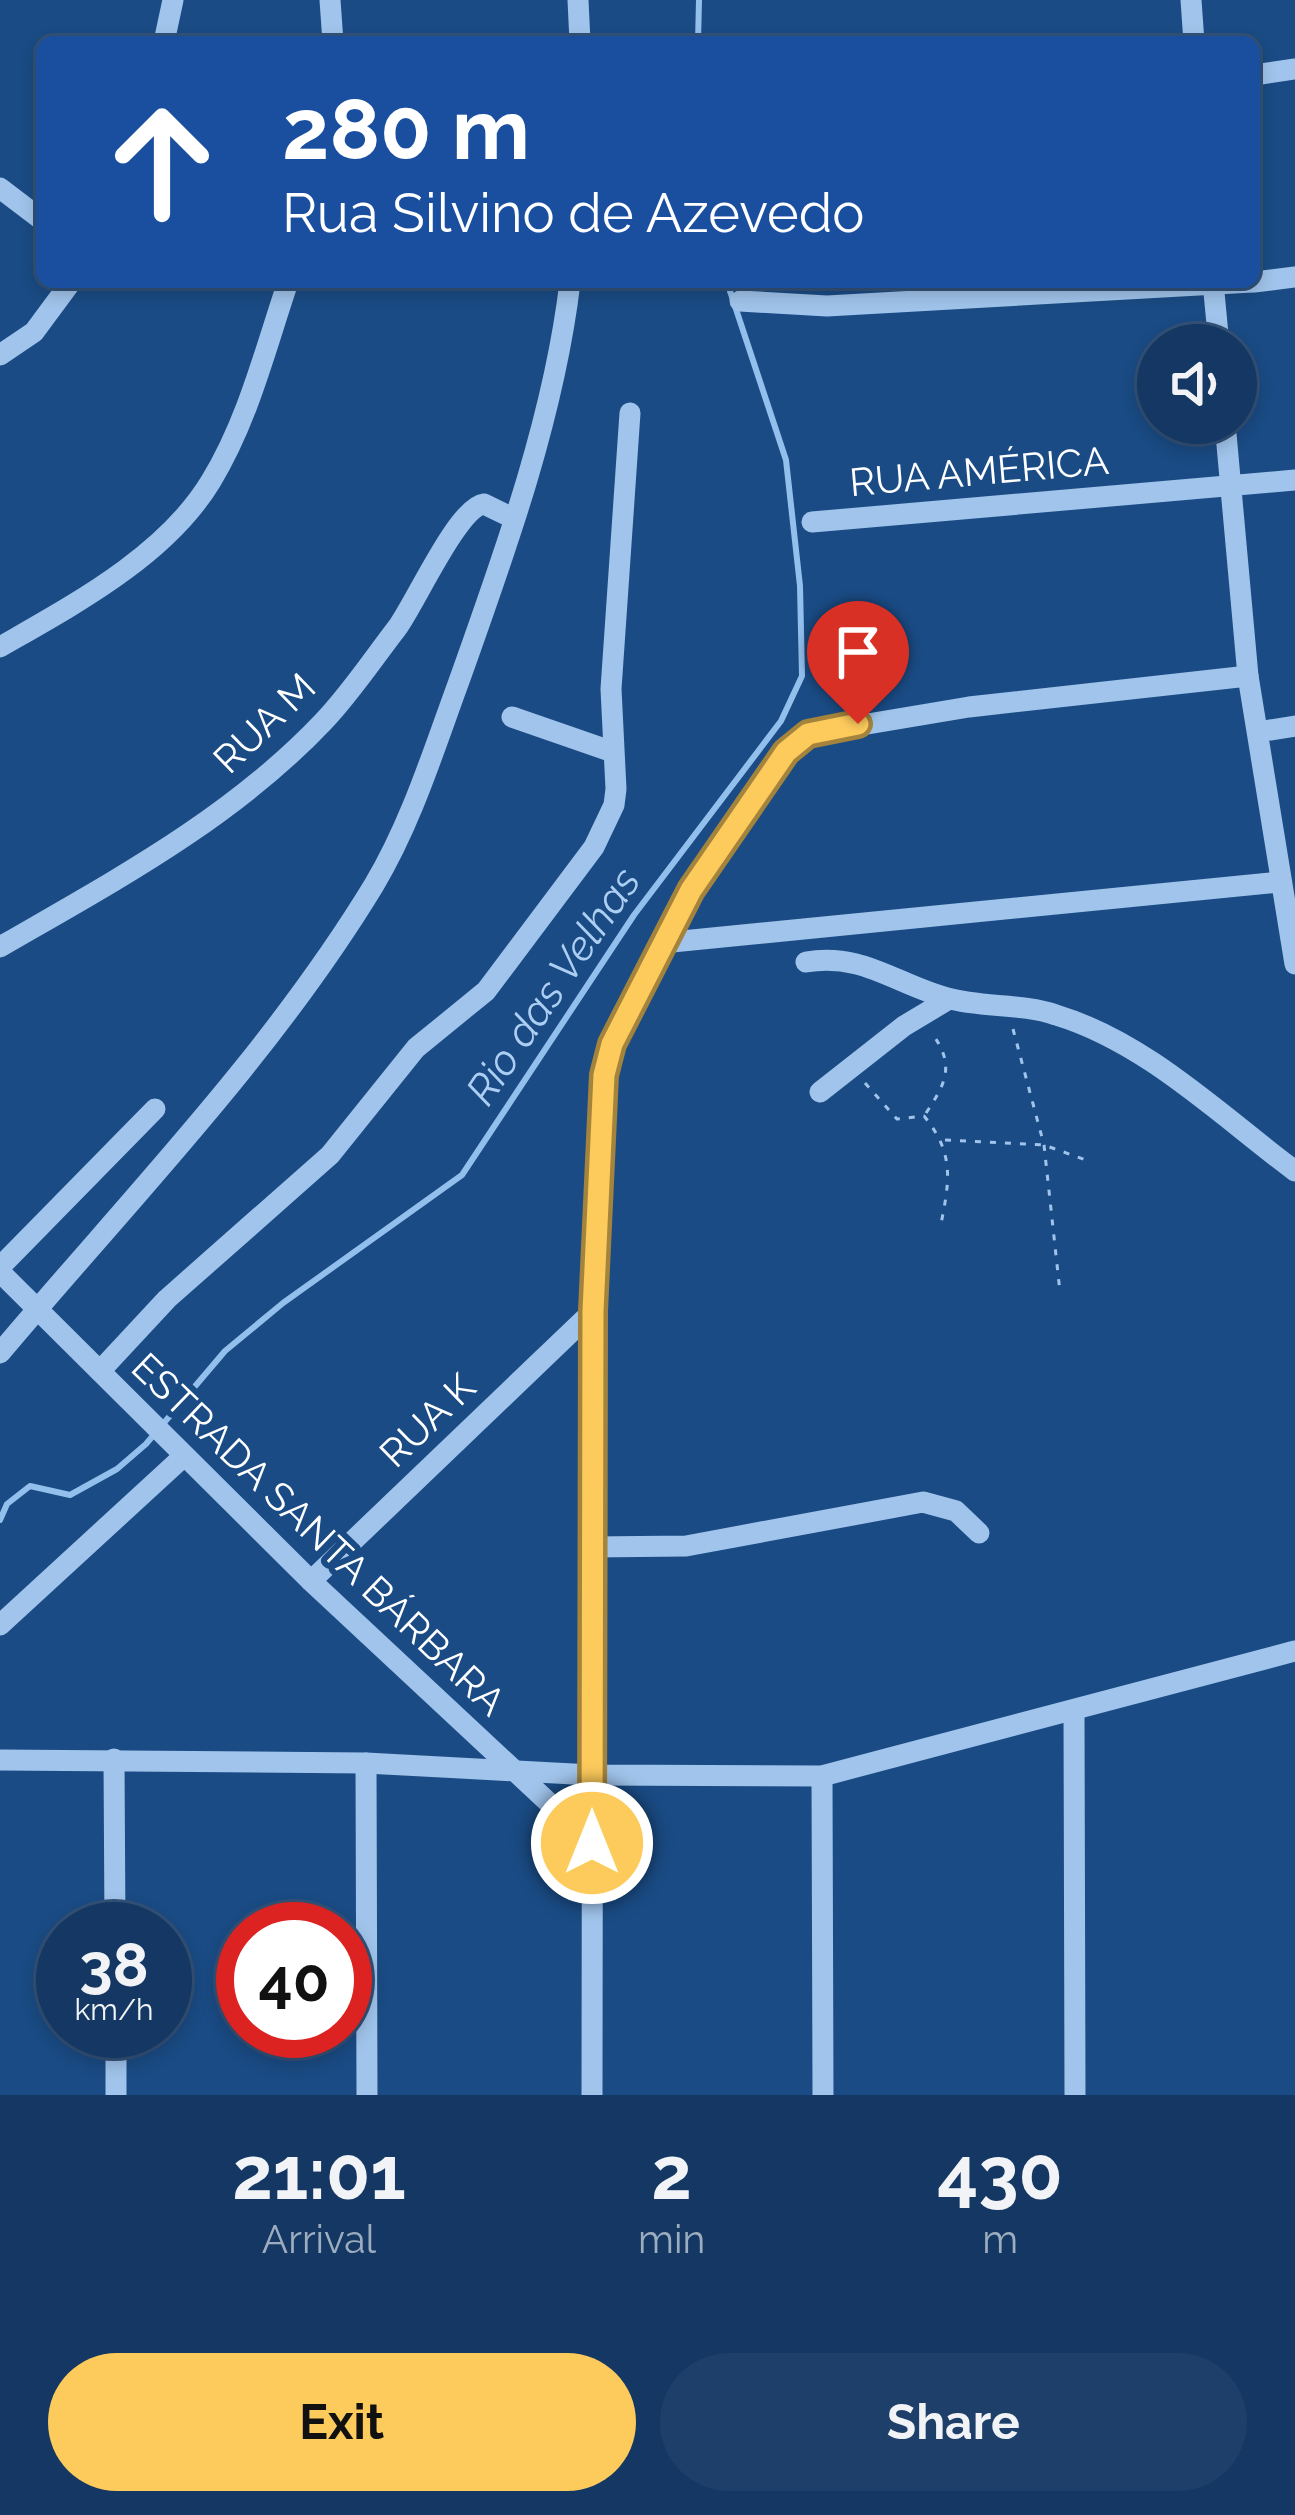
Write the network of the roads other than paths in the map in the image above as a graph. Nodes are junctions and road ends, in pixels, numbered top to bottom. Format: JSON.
{"nodes":[{"id":1,"x":173,"y":0,"type":"edge"},
{"id":2,"x":330,"y":0,"type":"edge"},
{"id":3,"x":578,"y":0,"type":"edge"},
{"id":4,"x":1191,"y":0,"type":"edge"},
{"id":5,"x":165,"y":36,"type":"edge"},
{"id":6,"x":333,"y":36,"type":"edge"},
{"id":7,"x":580,"y":36,"type":"edge"},
{"id":8,"x":1194,"y":36,"type":"edge"},
{"id":9,"x":1295,"y":69,"type":"edge"},
{"id":10,"x":1260,"y":74,"type":"edge"},
{"id":11,"x":0,"y":188,"type":"edge"},
{"id":12,"x":36,"y":215,"type":"edge"},
{"id":13,"x":1295,"y":277,"type":"edge"},
{"id":14,"x":1260,"y":281,"type":"edge"},
{"id":15,"x":67,"y":288,"type":"edge"},
{"id":16,"x":286,"y":288,"type":"edge"},
{"id":17,"x":569,"y":288,"type":"edge"},
{"id":18,"x":1144,"y":288,"type":"edge"},
{"id":19,"x":1214,"y":288,"type":"edge"},
{"id":20,"x":740,"y":301,"type":"dead end"},
{"id":21,"x":1217,"y":324,"type":"edge"},
{"id":22,"x":0,"y":355,"type":"edge"},
{"id":23,"x":630,"y":413,"type":"dead end"},
{"id":24,"x":1227,"y":444,"type":"edge"},
{"id":25,"x":1295,"y":480,"type":"edge"},
{"id":26,"x":1230,"y":486,"type":"junction"},
{"id":27,"x":513,"y":518,"type":"junction"},
{"id":28,"x":812,"y":522,"type":"dead end"},
{"id":29,"x":0,"y":647,"type":"edge"},
{"id":30,"x":1248,"y":676,"type":"junction"},
{"id":31,"x":512,"y":716,"type":"dead end"},
{"id":32,"x":1295,"y":726,"type":"edge"},
{"id":33,"x":1258,"y":731,"type":"junction"},
{"id":34,"x":613,"y":752,"type":"junction"},
{"id":35,"x":1280,"y":882,"type":"junction"},
{"id":36,"x":1292,"y":931,"type":"edge"},
{"id":37,"x":662,"y":943,"type":"junction"},
{"id":38,"x":0,"y":947,"type":"edge"},
{"id":39,"x":806,"y":962,"type":"dead end"},
{"id":40,"x":1295,"y":964,"type":"edge"},
{"id":41,"x":949,"y":999,"type":"junction"},
{"id":42,"x":820,"y":1092,"type":"dead end"},
{"id":43,"x":155,"y":1109,"type":"dead end"},
{"id":44,"x":1295,"y":1171,"type":"edge"},
{"id":45,"x":0,"y":1269,"type":"edge"},
{"id":46,"x":38,"y":1307,"type":"junction"},
{"id":47,"x":593,"y":1311,"type":"junction"},
{"id":48,"x":0,"y":1353,"type":"edge"},
{"id":49,"x":100,"y":1371,"type":"junction"},
{"id":50,"x":180,"y":1452,"type":"junction"},
{"id":51,"x":979,"y":1533,"type":"dead end"},
{"id":52,"x":593,"y":1547,"type":"junction"},
{"id":53,"x":310,"y":1581,"type":"junction"},
{"id":54,"x":0,"y":1625,"type":"edge"},
{"id":55,"x":1295,"y":1652,"type":"edge"},
{"id":56,"x":1074,"y":1710,"type":"junction"},
{"id":57,"x":114,"y":1759,"type":"junction"},
{"id":58,"x":0,"y":1760,"type":"edge"},
{"id":59,"x":366,"y":1762,"type":"junction"},
{"id":60,"x":510,"y":1768,"type":"junction"},
{"id":61,"x":592,"y":1774,"type":"junction"},
{"id":62,"x":822,"y":1776,"type":"junction"},
{"id":63,"x":592,"y":1843,"type":"junction"},
{"id":64,"x":115,"y":1902,"type":"edge"},
{"id":65,"x":116,"y":2058,"type":"edge"},
{"id":66,"x":116,"y":2095,"type":"edge"},
{"id":67,"x":367,"y":2095,"type":"edge"},
{"id":68,"x":592,"y":2095,"type":"edge"},
{"id":69,"x":823,"y":2095,"type":"edge"},
{"id":70,"x":1075,"y":2095,"type":"edge"}],
"edges":[{"from":1,"to":5,"type":"street"},
{"from":2,"to":6,"type":"street"},
{"from":3,"to":7,"type":"street"},
{"from":4,"to":8,"type":"street"},
{"from":9,"to":10,"type":"street"},
{"from":11,"to":12,"type":"street"},
{"from":13,"to":14,"type":"street"},
{"from":15,"to":22,"type":"street"},
{"from":16,"to":29,"type":"street"},
{"from":17,"to":27,"type":"street"},
{"from":18,"to":20,"type":"street"},
{"from":19,"to":21,"type":"street"},
{"from":23,"to":34,"type":"street"},
{"from":24,"to":26,"type":"street"},
{"from":25,"to":26,"type":"street","name":"RUA AMÉRICA"},
{"from":26,"to":28,"type":"street","name":"RUA AMÉRICA"},
{"from":26,"to":30,"type":"street"},
{"from":27,"to":38,"type":"street","name":"RUA M"},
{"from":27,"to":46,"type":"street"},
{"from":30,"to":33,"type":"street"},
{"from":30,"to":37,"type":"street"},
{"from":31,"to":34,"type":"street"},
{"from":32,"to":33,"type":"street"},
{"from":33,"to":35,"type":"street"},
{"from":34,"to":49,"type":"street"},
{"from":35,"to":36,"type":"street"},
{"from":35,"to":37,"type":"street"},
{"from":36,"to":40,"type":"street"},
{"from":37,"to":47,"type":"street"},
{"from":39,"to":41,"type":"street"},
{"from":41,"to":42,"type":"street"},
{"from":41,"to":44,"type":"street"},
{"from":43,"to":45,"type":"street"},
{"from":45,"to":46,"type":"street","name":"ESTRADA SANTA BÁRBARA"},
{"from":46,"to":48,"type":"street"},
{"from":46,"to":49,"type":"street","name":"ESTRADA SANTA BÁRBARA"},
{"from":47,"to":52,"type":"street"},
{"from":47,"to":53,"type":"street","name":"RUA K"},
{"from":49,"to":50,"type":"street","name":"ESTRADA SANTA BÁRBARA"},
{"from":50,"to":53,"type":"street","name":"ESTRADA SANTA BÁRBARA"},
{"from":50,"to":54,"type":"street"},
{"from":51,"to":52,"type":"street"},
{"from":52,"to":61,"type":"street"},
{"from":53,"to":60,"type":"street","name":"ESTRADA SANTA BÁRBARA"},
{"from":55,"to":56,"type":"street"},
{"from":56,"to":62,"type":"street"},
{"from":56,"to":70,"type":"street"},
{"from":57,"to":58,"type":"street"},
{"from":57,"to":59,"type":"street"},
{"from":57,"to":64,"type":"street"},
{"from":59,"to":60,"type":"street"},
{"from":59,"to":67,"type":"street"},
{"from":60,"to":61,"type":"street"},
{"from":60,"to":63,"type":"street","name":"ESTRADA SANTA BÁRBARA"},
{"from":61,"to":62,"type":"street"},
{"from":61,"to":63,"type":"street"},
{"from":62,"to":69,"type":"street"},
{"from":63,"to":68,"type":"street"},
{"from":65,"to":66,"type":"street"}]}
